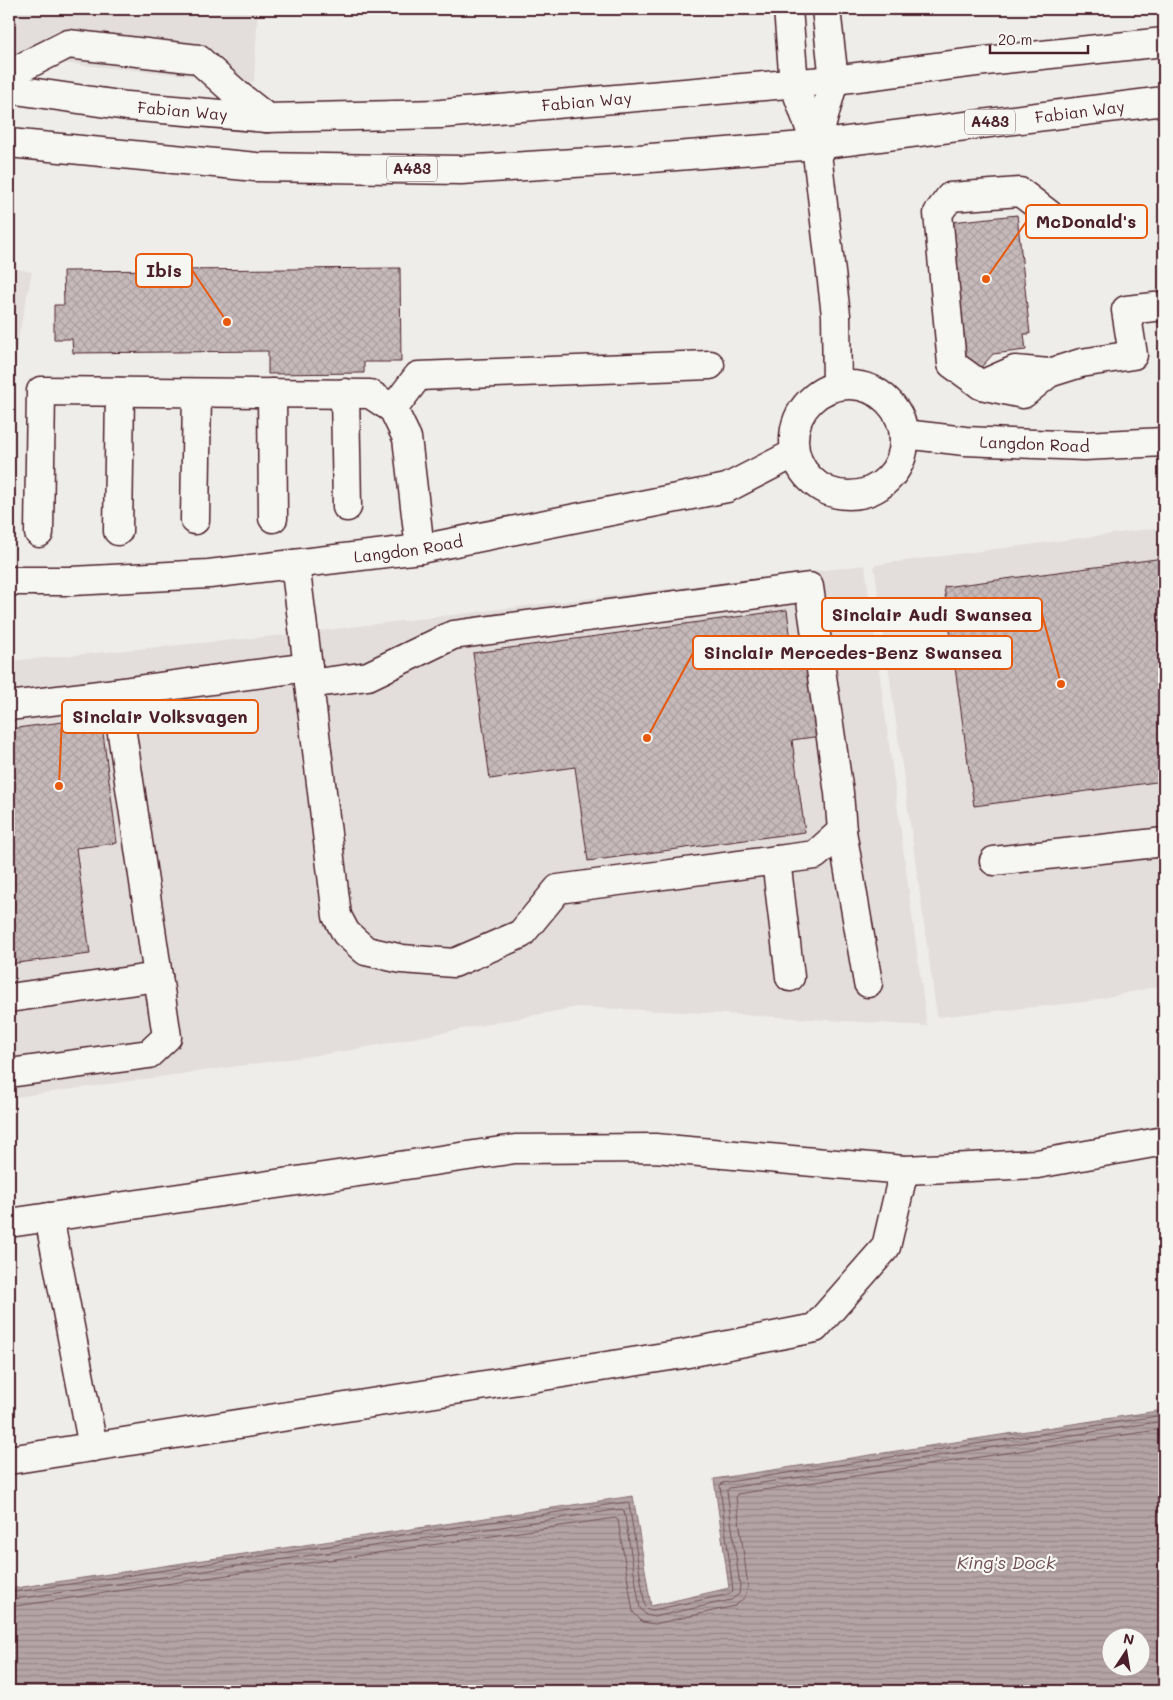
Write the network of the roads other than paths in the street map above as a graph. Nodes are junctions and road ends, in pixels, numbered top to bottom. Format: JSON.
{"nodes":[{"id":1,"x":788,"y":9,"type":"edge"},
{"id":2,"x":826,"y":9,"type":"edge"},
{"id":3,"x":1164,"y":42,"type":"edge"},
{"id":4,"x":9,"y":74,"type":"edge"},
{"id":5,"x":834,"y":80,"type":"junction"},
{"id":6,"x":794,"y":84,"type":"junction"},
{"id":7,"x":9,"y":89,"type":"edge"},
{"id":8,"x":1164,"y":101,"type":"edge"},
{"id":9,"x":267,"y":118,"type":"junction"},
{"id":10,"x":9,"y":143,"type":"edge"},
{"id":11,"x":816,"y":146,"type":"junction"},
{"id":12,"x":1059,"y":222,"type":"dead end"},
{"id":13,"x":1164,"y":306,"type":"edge"},
{"id":14,"x":710,"y":365,"type":"dead end"},
{"id":15,"x":837,"y":386,"type":"junction"},
{"id":16,"x":120,"y":392,"type":"junction"},
{"id":17,"x":197,"y":393,"type":"junction"},
{"id":18,"x":272,"y":393,"type":"junction"},
{"id":19,"x":345,"y":394,"type":"junction"},
{"id":20,"x":393,"y":409,"type":"junction"},
{"id":21,"x":904,"y":434,"type":"junction"},
{"id":22,"x":1164,"y":442,"type":"edge"},
{"id":23,"x":795,"y":454,"type":"junction"},
{"id":24,"x":347,"y":507,"type":"dead end"},
{"id":25,"x":273,"y":518,"type":"dead end"},
{"id":26,"x":195,"y":520,"type":"dead end"},
{"id":27,"x":118,"y":531,"type":"dead end"},
{"id":28,"x":39,"y":534,"type":"dead end"},
{"id":29,"x":420,"y":549,"type":"junction"},
{"id":30,"x":295,"y":564,"type":"junction"},
{"id":31,"x":9,"y":581,"type":"edge"},
{"id":32,"x":308,"y":675,"type":"junction"},
{"id":33,"x":116,"y":693,"type":"junction"},
{"id":34,"x":9,"y":706,"type":"edge"},
{"id":35,"x":842,"y":831,"type":"junction"},
{"id":36,"x":1164,"y":842,"type":"edge"},
{"id":37,"x":776,"y":860,"type":"junction"},
{"id":38,"x":994,"y":861,"type":"dead end"},
{"id":39,"x":158,"y":977,"type":"junction"},
{"id":40,"x":790,"y":977,"type":"dead end"},
{"id":41,"x":868,"y":983,"type":"dead end"},
{"id":42,"x":9,"y":998,"type":"edge"},
{"id":43,"x":9,"y":1073,"type":"edge"},
{"id":44,"x":1164,"y":1140,"type":"edge"},
{"id":45,"x":904,"y":1170,"type":"junction"},
{"id":46,"x":49,"y":1217,"type":"junction"},
{"id":47,"x":9,"y":1223,"type":"edge"},
{"id":48,"x":93,"y":1446,"type":"junction"},
{"id":49,"x":9,"y":1460,"type":"edge"}],
"edges":[{"from":1,"to":6,"type":"main road"},
{"from":2,"to":5,"type":"main road"},
{"from":3,"to":5,"type":"main road","name":"Fabian Way"},
{"from":4,"to":9,"type":"main road"},
{"from":5,"to":6,"type":"main road","name":"Fabian Way"},
{"from":5,"to":11,"type":"main road"},
{"from":6,"to":9,"type":"main road","name":"Fabian Way"},
{"from":6,"to":11,"type":"main road"},
{"from":7,"to":9,"type":"main road","name":"Fabian Way"},
{"from":8,"to":11,"type":"main road","name":"Fabian Way","number":"A483"},
{"from":10,"to":11,"type":"main road","name":"Fabian Way","number":"A483"},
{"from":11,"to":15,"type":"main road"},
{"from":12,"to":13,"type":"main road"},
{"from":14,"to":20,"type":"main road"},
{"from":15,"to":21,"type":"main road"},
{"from":15,"to":23,"type":"main road"},
{"from":16,"to":17,"type":"main road"},
{"from":16,"to":27,"type":"main road"},
{"from":16,"to":28,"type":"main road"},
{"from":17,"to":18,"type":"main road"},
{"from":17,"to":26,"type":"main road"},
{"from":18,"to":19,"type":"main road"},
{"from":18,"to":25,"type":"main road"},
{"from":19,"to":20,"type":"main road"},
{"from":19,"to":24,"type":"main road"},
{"from":20,"to":29,"type":"main road"},
{"from":21,"to":22,"type":"main road","name":"Langdon Road"},
{"from":21,"to":23,"type":"main road"},
{"from":23,"to":29,"type":"main road","name":"Langdon Road"},
{"from":29,"to":30,"type":"main road","name":"Langdon Road"},
{"from":30,"to":31,"type":"main road","name":"Langdon Road"},
{"from":30,"to":32,"type":"main road"},
{"from":32,"to":33,"type":"main road"},
{"from":32,"to":35,"type":"main road"},
{"from":32,"to":37,"type":"main road"},
{"from":33,"to":34,"type":"main road"},
{"from":33,"to":39,"type":"main road"},
{"from":35,"to":37,"type":"main road"},
{"from":35,"to":41,"type":"main road"},
{"from":36,"to":38,"type":"main road"},
{"from":37,"to":40,"type":"main road"},
{"from":39,"to":42,"type":"main road"},
{"from":39,"to":43,"type":"main road"},
{"from":44,"to":45,"type":"main road"},
{"from":45,"to":46,"type":"main road"},
{"from":45,"to":48,"type":"main road"},
{"from":46,"to":47,"type":"main road"},
{"from":46,"to":48,"type":"main road"},
{"from":48,"to":49,"type":"main road"}]}
